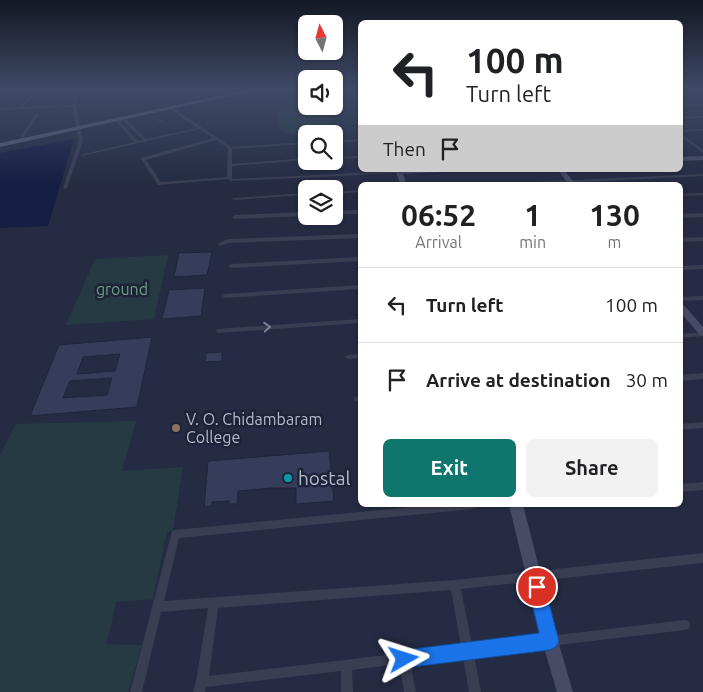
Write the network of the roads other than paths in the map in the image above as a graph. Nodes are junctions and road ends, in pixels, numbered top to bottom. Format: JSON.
{"nodes":[{"id":1,"x":33,"y":120,"type":"edge"},
{"id":2,"x":77,"y":120,"type":"edge"},
{"id":3,"x":109,"y":120,"type":"edge"},
{"id":4,"x":112,"y":120,"type":"edge"},
{"id":5,"x":120,"y":120,"type":"edge"},
{"id":6,"x":121,"y":120,"type":"edge"},
{"id":7,"x":189,"y":120,"type":"edge"},
{"id":8,"x":78,"y":127,"type":"junction"},
{"id":9,"x":201,"y":128,"type":"junction"},
{"id":10,"x":703,"y":130,"type":"edge"},
{"id":11,"x":683,"y":131,"type":"edge"},
{"id":12,"x":683,"y":136,"type":"edge"},
{"id":13,"x":22,"y":137,"type":"junction"},
{"id":14,"x":216,"y":139,"type":"junction"},
{"id":15,"x":358,"y":140,"type":"edge"},
{"id":16,"x":146,"y":141,"type":"junction"},
{"id":17,"x":343,"y":141,"type":"edge"},
{"id":18,"x":0,"y":143,"type":"edge"},
{"id":19,"x":137,"y":143,"type":"junction"},
{"id":20,"x":298,"y":144,"type":"edge"},
{"id":21,"x":230,"y":148,"type":"junction"},
{"id":22,"x":703,"y":152,"type":"edge"},
{"id":23,"x":82,"y":155,"type":"dead end"},
{"id":24,"x":358,"y":157,"type":"edge"},
{"id":25,"x":343,"y":158,"type":"edge"},
{"id":26,"x":703,"y":158,"type":"edge"},
{"id":27,"x":683,"y":159,"type":"edge"},
{"id":28,"x":298,"y":160,"type":"edge"},
{"id":29,"x":230,"y":165,"type":"junction"},
{"id":30,"x":379,"y":172,"type":"edge"},
{"id":31,"x":563,"y":172,"type":"edge"},
{"id":32,"x":703,"y":175,"type":"edge"},
{"id":33,"x":228,"y":178,"type":"junction"},
{"id":34,"x":570,"y":182,"type":"edge"},
{"id":35,"x":588,"y":182,"type":"edge"},
{"id":36,"x":65,"y":188,"type":"dead end"},
{"id":37,"x":358,"y":191,"type":"edge"},
{"id":38,"x":343,"y":192,"type":"edge"},
{"id":39,"x":703,"y":194,"type":"edge"},
{"id":40,"x":298,"y":195,"type":"edge"},
{"id":41,"x":683,"y":196,"type":"edge"},
{"id":42,"x":234,"y":199,"type":"dead end"},
{"id":43,"x":358,"y":212,"type":"edge"},
{"id":44,"x":343,"y":213,"type":"edge"},
{"id":45,"x":298,"y":214,"type":"edge"},
{"id":46,"x":703,"y":215,"type":"edge"},
{"id":47,"x":683,"y":216,"type":"edge"},
{"id":48,"x":235,"y":217,"type":"dead end"},
{"id":49,"x":358,"y":236,"type":"edge"},
{"id":50,"x":703,"y":239,"type":"edge"},
{"id":51,"x":683,"y":240,"type":"edge"},
{"id":52,"x":220,"y":244,"type":"dead end"},
{"id":53,"x":358,"y":260,"type":"edge"},
{"id":54,"x":231,"y":266,"type":"dead end"},
{"id":55,"x":703,"y":267,"type":"edge"},
{"id":56,"x":683,"y":268,"type":"edge"},
{"id":57,"x":358,"y":287,"type":"edge"},
{"id":58,"x":225,"y":296,"type":"dead end"},
{"id":59,"x":703,"y":298,"type":"edge"},
{"id":60,"x":683,"y":299,"type":"edge"},
{"id":61,"x":683,"y":310,"type":"edge"},
{"id":62,"x":358,"y":321,"type":"edge"},
{"id":63,"x":218,"y":331,"type":"dead end"},
{"id":64,"x":703,"y":334,"type":"edge"},
{"id":65,"x":683,"y":336,"type":"edge"},
{"id":66,"x":358,"y":356,"type":"edge"},
{"id":67,"x":348,"y":357,"type":"dead end"},
{"id":68,"x":703,"y":376,"type":"edge"},
{"id":69,"x":683,"y":378,"type":"edge"},
{"id":70,"x":703,"y":426,"type":"edge"},
{"id":71,"x":683,"y":428,"type":"edge"},
{"id":72,"x":703,"y":486,"type":"edge"},
{"id":73,"x":683,"y":488,"type":"edge"},
{"id":74,"x":452,"y":507,"type":"edge"},
{"id":75,"x":516,"y":507,"type":"edge"},
{"id":76,"x":703,"y":558,"type":"edge"},
{"id":77,"x":534,"y":577,"type":"junction"},
{"id":78,"x":455,"y":585,"type":"junction"},
{"id":79,"x":214,"y":602,"type":"junction"},
{"id":80,"x":157,"y":607,"type":"junction"},
{"id":81,"x":685,"y":625,"type":"dead end"},
{"id":82,"x":550,"y":641,"type":"junction"},
{"id":83,"x":466,"y":652,"type":"junction"},
{"id":84,"x":404,"y":659,"type":"junction"},
{"id":85,"x":346,"y":665,"type":"junction"},
{"id":86,"x":200,"y":687,"type":"edge"},
{"id":87,"x":136,"y":692,"type":"edge"},
{"id":88,"x":347,"y":692,"type":"edge"},
{"id":89,"x":410,"y":692,"type":"edge"},
{"id":90,"x":475,"y":692,"type":"edge"},
{"id":91,"x":566,"y":692,"type":"edge"}],
"edges":[{"from":1,"to":13,"type":"street"},
{"from":2,"to":8,"type":"street"},
{"from":3,"to":8,"type":"main road"},
{"from":4,"to":8,"type":"main road"},
{"from":5,"to":19,"type":"street"},
{"from":6,"to":16,"type":"street"},
{"from":7,"to":9,"type":"street"},
{"from":8,"to":13,"type":"main road"},
{"from":8,"to":18,"type":"main road"},
{"from":8,"to":36,"type":"street"},
{"from":9,"to":14,"type":"street"},
{"from":9,"to":16,"type":"street"},
{"from":10,"to":11,"type":"street"},
{"from":12,"to":22,"type":"street"},
{"from":13,"to":18,"type":"main road"},
{"from":14,"to":21,"type":"street"},
{"from":14,"to":33,"type":"street"},
{"from":15,"to":17,"type":"street"},
{"from":16,"to":19,"type":"street"},
{"from":19,"to":23,"type":"street"},
{"from":20,"to":21,"type":"street"},
{"from":21,"to":29,"type":"street"},
{"from":24,"to":25,"type":"street"},
{"from":26,"to":27,"type":"street"},
{"from":28,"to":29,"type":"street"},
{"from":29,"to":33,"type":"street"},
{"from":30,"to":33,"type":"street"},
{"from":31,"to":34,"type":"street"},
{"from":32,"to":35,"type":"street"},
{"from":37,"to":38,"type":"street"},
{"from":39,"to":41,"type":"street"},
{"from":40,"to":42,"type":"street"},
{"from":43,"to":44,"type":"street"},
{"from":45,"to":48,"type":"street"},
{"from":46,"to":47,"type":"street"},
{"from":49,"to":52,"type":"street"},
{"from":50,"to":51,"type":"street"},
{"from":53,"to":54,"type":"street"},
{"from":55,"to":56,"type":"street"},
{"from":57,"to":58,"type":"street"},
{"from":59,"to":60,"type":"street"},
{"from":61,"to":64,"type":"street"},
{"from":63,"to":62,"type":"street","one_way":true},
{"from":64,"to":65,"type":"street"},
{"from":66,"to":67,"type":"street"},
{"from":68,"to":69,"type":"street"},
{"from":70,"to":71,"type":"street"},
{"from":72,"to":73,"type":"street"},
{"from":74,"to":80,"type":"street"},
{"from":75,"to":77,"type":"street"},
{"from":76,"to":77,"type":"street"},
{"from":77,"to":78,"type":"street"},
{"from":77,"to":82,"type":"street"},
{"from":78,"to":79,"type":"street"},
{"from":78,"to":83,"type":"street"},
{"from":79,"to":80,"type":"street"},
{"from":79,"to":86,"type":"street"},
{"from":80,"to":87,"type":"street"},
{"from":81,"to":82,"type":"street"},
{"from":82,"to":83,"type":"street"},
{"from":82,"to":91,"type":"street"},
{"from":83,"to":84,"type":"street"},
{"from":83,"to":90,"type":"street"},
{"from":84,"to":85,"type":"street"},
{"from":84,"to":89,"type":"street"},
{"from":85,"to":86,"type":"street"},
{"from":85,"to":88,"type":"street"}]}
